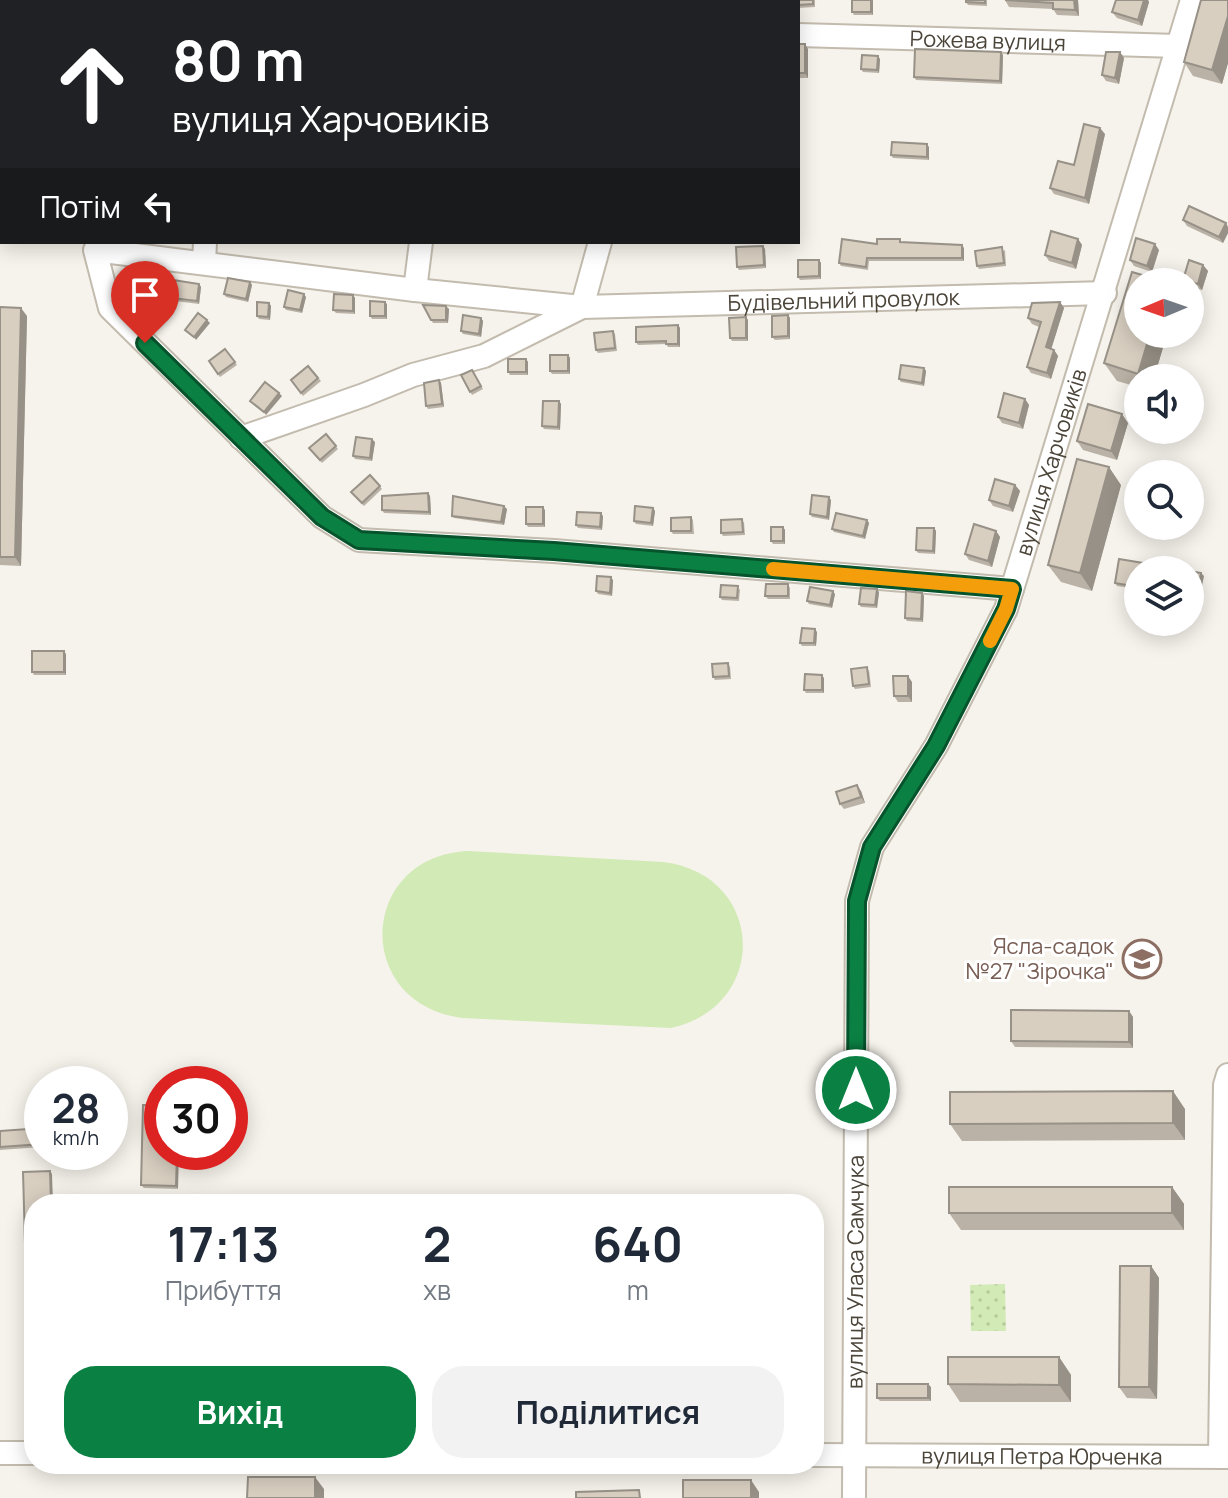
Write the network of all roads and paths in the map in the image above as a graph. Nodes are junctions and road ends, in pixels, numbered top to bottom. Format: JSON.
{"nodes":[{"id":1,"x":1192,"y":0,"type":"edge"},
{"id":2,"x":800,"y":35,"type":"edge"},
{"id":3,"x":1178,"y":46,"type":"junction"},
{"id":4,"x":421,"y":244,"type":"edge"},
{"id":5,"x":599,"y":244,"type":"edge"},
{"id":6,"x":205,"y":253,"type":"edge"},
{"id":7,"x":415,"y":290,"type":"junction"},
{"id":8,"x":1105,"y":293,"type":"junction"},
{"id":9,"x":582,"y":307,"type":"junction"},
{"id":10,"x":241,"y":438,"type":"junction"},
{"id":11,"x":1012,"y":589,"type":"junction"},
{"id":12,"x":857,"y":901,"type":"joint"},
{"id":13,"x":1228,"y":1075,"type":"edge"},
{"id":14,"x":0,"y":1453,"type":"edge"},
{"id":15,"x":24,"y":1453,"type":"edge"},
{"id":16,"x":824,"y":1455,"type":"edge"},
{"id":17,"x":854,"y":1455,"type":"junction"},
{"id":18,"x":1224,"y":1457,"type":"edge"},
{"id":19,"x":854,"y":1498,"type":"edge"}],
"edges":[{"from":1,"to":3,"type":"street","name":"вулиця Харчовиків"},
{"from":2,"to":3,"type":"street","name":"Рожева вулиця"},
{"from":3,"to":8,"type":"street","name":"вулиця Харчовиків"},
{"from":4,"to":7,"type":"street"},
{"from":5,"to":9,"type":"street"},
{"from":6,"to":7,"type":"street","name":"Будівельний провулок"},
{"from":6,"to":10,"type":"street","name":"Будівельний провулок"},
{"from":7,"to":9,"type":"street","name":"Будівельний провулок"},
{"from":8,"to":9,"type":"street","name":"Будівельний провулок"},
{"from":8,"to":11,"type":"street","name":"вулиця Харчовиків"},
{"from":9,"to":10,"type":"street","name":"Будівельний провулок"},
{"from":10,"to":11,"type":"street"},
{"from":11,"to":12,"type":"street","name":"вулиця Харчовиків"},
{"from":12,"to":17,"type":"street","name":"вулиця Уласа Самчука"},
{"from":13,"to":18,"type":"street"},
{"from":14,"to":15,"type":"street"},
{"from":16,"to":17,"type":"street","name":"вулиця Петра Юрченка"},
{"from":17,"to":18,"type":"street","name":"вулиця Петра Юрченка"},
{"from":17,"to":19,"type":"street","name":"вулиця Уласа Самчука"}]}
